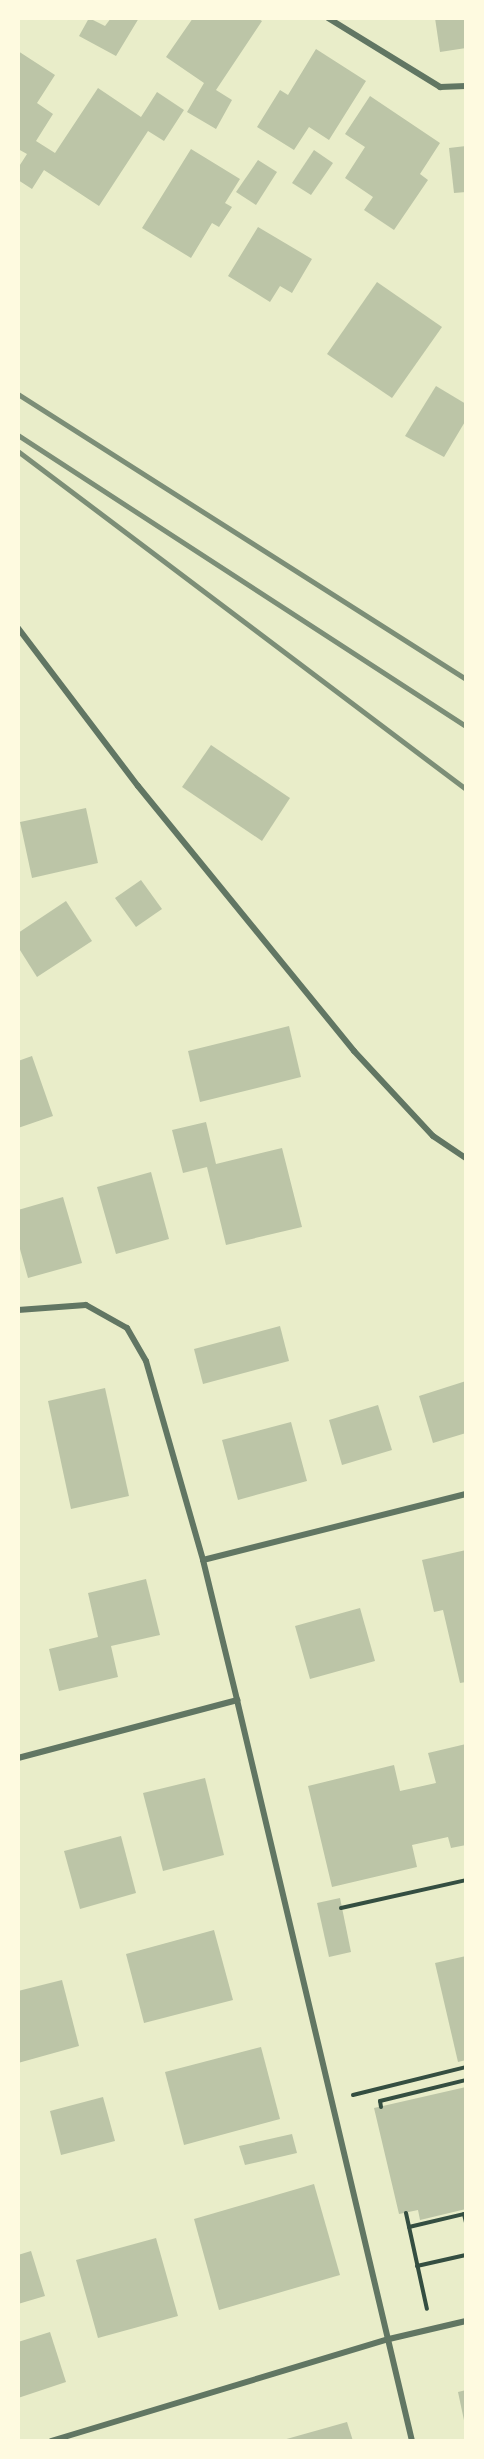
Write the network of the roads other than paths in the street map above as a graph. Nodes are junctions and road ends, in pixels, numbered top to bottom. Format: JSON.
{"nodes":[{"id":1,"x":328,"y":18,"type":"edge"},
{"id":2,"x":466,"y":86,"type":"edge"},
{"id":3,"x":18,"y":628,"type":"edge"},
{"id":4,"x":466,"y":1158,"type":"edge"},
{"id":5,"x":18,"y":1310,"type":"edge"},
{"id":6,"x":466,"y":1494,"type":"edge"},
{"id":7,"x":203,"y":1560,"type":"junction"},
{"id":8,"x":237,"y":1700,"type":"junction"},
{"id":9,"x":18,"y":1758,"type":"edge"},
{"id":10,"x":466,"y":2321,"type":"edge"},
{"id":11,"x":389,"y":2339,"type":"junction"},
{"id":12,"x":51,"y":2441,"type":"edge"},
{"id":13,"x":412,"y":2441,"type":"edge"}],
"edges":[{"from":1,"to":2,"type":"street"},
{"from":3,"to":4,"type":"street"},
{"from":5,"to":7,"type":"street"},
{"from":6,"to":7,"type":"street"},
{"from":7,"to":8,"type":"street"},
{"from":8,"to":9,"type":"street"},
{"from":8,"to":11,"type":"street"},
{"from":10,"to":11,"type":"street"},
{"from":11,"to":12,"type":"street"},
{"from":11,"to":13,"type":"street"}]}
